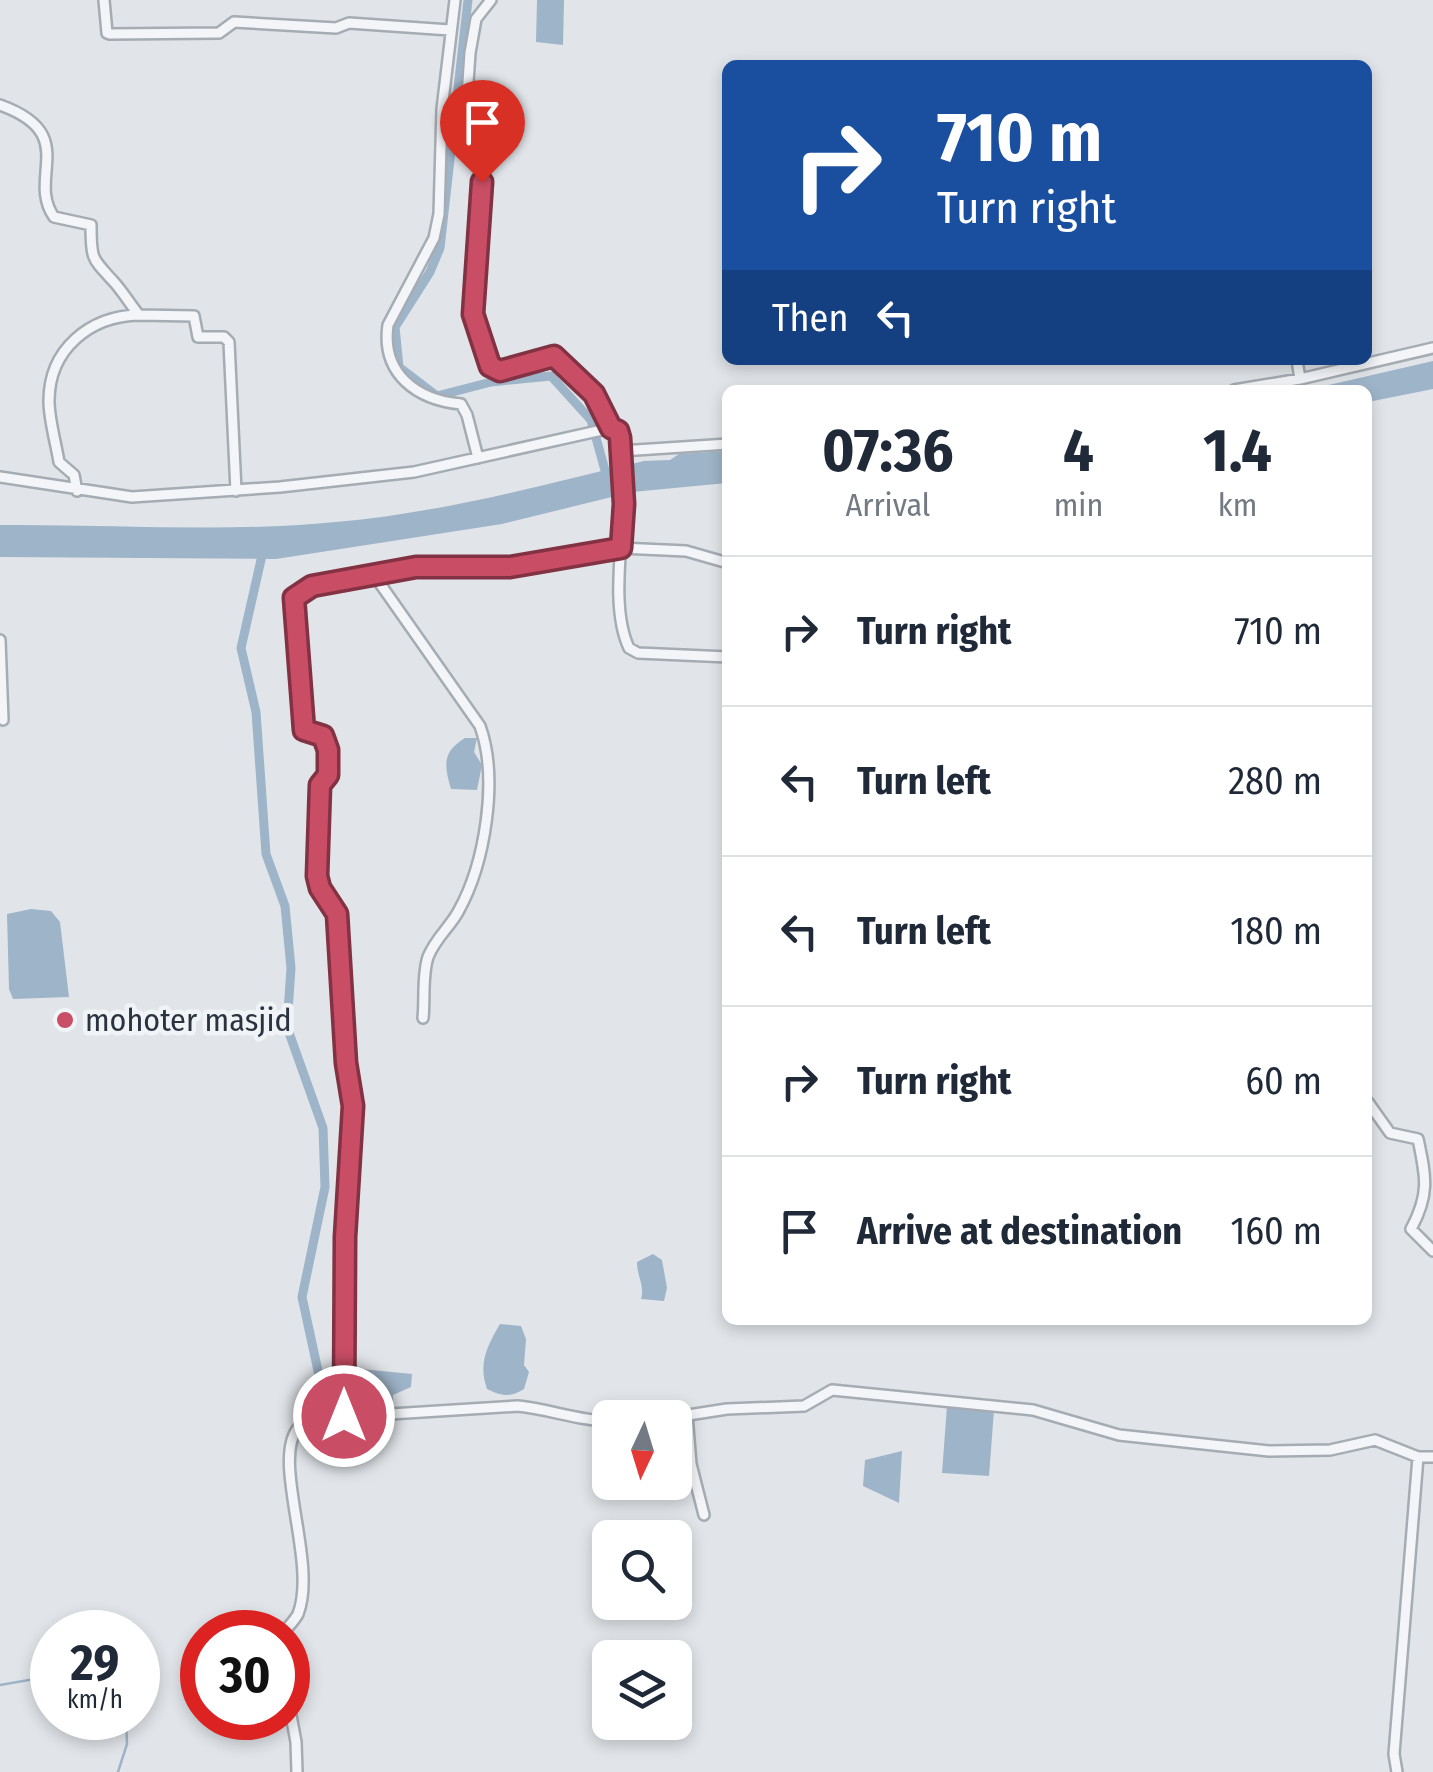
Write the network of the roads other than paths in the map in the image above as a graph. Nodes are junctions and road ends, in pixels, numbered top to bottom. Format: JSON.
{"nodes":[{"id":1,"x":104,"y":0,"type":"edge"},
{"id":2,"x":455,"y":0,"type":"edge"},
{"id":3,"x":492,"y":0,"type":"edge"},
{"id":4,"x":450,"y":30,"type":"junction"},
{"id":5,"x":0,"y":106,"type":"edge"},
{"id":6,"x":139,"y":315,"type":"junction"},
{"id":7,"x":1433,"y":348,"type":"edge"},
{"id":8,"x":1372,"y":362,"type":"edge"},
{"id":9,"x":1297,"y":365,"type":"edge"},
{"id":10,"x":1360,"y":365,"type":"edge"},
{"id":11,"x":1300,"y":379,"type":"junction"},
{"id":12,"x":1264,"y":385,"type":"edge"},
{"id":13,"x":608,"y":428,"type":"junction"},
{"id":14,"x":722,"y":445,"type":"edge"},
{"id":15,"x":622,"y":456,"type":"junction"},
{"id":16,"x":478,"y":458,"type":"junction"},
{"id":17,"x":0,"y":477,"type":"edge"},
{"id":18,"x":236,"y":490,"type":"junction"},
{"id":19,"x":78,"y":491,"type":"junction"},
{"id":20,"x":621,"y":548,"type":"junction"},
{"id":21,"x":722,"y":561,"type":"edge"},
{"id":22,"x":374,"y":575,"type":"junction"},
{"id":23,"x":0,"y":640,"type":"edge"},
{"id":24,"x":722,"y":657,"type":"edge"},
{"id":25,"x":3,"y":720,"type":"dead end"},
{"id":26,"x":424,"y":1018,"type":"dead end"},
{"id":27,"x":1372,"y":1107,"type":"edge"},
{"id":28,"x":1420,"y":1145,"type":"junction"},
{"id":29,"x":1433,"y":1146,"type":"edge"},
{"id":30,"x":1433,"y":1251,"type":"edge"},
{"id":31,"x":692,"y":1414,"type":"edge"},
{"id":32,"x":344,"y":1416,"type":"junction"},
{"id":33,"x":592,"y":1421,"type":"edge"},
{"id":34,"x":1418,"y":1457,"type":"junction"},
{"id":35,"x":1433,"y":1457,"type":"edge"},
{"id":36,"x":692,"y":1464,"type":"edge"},
{"id":37,"x":704,"y":1515,"type":"dead end"},
{"id":38,"x":299,"y":1610,"type":"edge"},
{"id":39,"x":296,"y":1740,"type":"edge"},
{"id":40,"x":297,"y":1772,"type":"edge"},
{"id":41,"x":1396,"y":1772,"type":"edge"}],
"edges":[{"from":1,"to":4,"type":"street"},
{"from":2,"to":4,"type":"street"},
{"from":3,"to":13,"type":"street"},
{"from":4,"to":16,"type":"street"},
{"from":5,"to":6,"type":"street"},
{"from":6,"to":18,"type":"street"},
{"from":6,"to":19,"type":"street"},
{"from":7,"to":8,"type":"street"},
{"from":9,"to":11,"type":"street"},
{"from":10,"to":11,"type":"street"},
{"from":11,"to":12,"type":"street"},
{"from":13,"to":15,"type":"street"},
{"from":13,"to":16,"type":"street"},
{"from":14,"to":15,"type":"street"},
{"from":15,"to":20,"type":"street"},
{"from":16,"to":18,"type":"street"},
{"from":17,"to":19,"type":"street"},
{"from":18,"to":19,"type":"street"},
{"from":20,"to":21,"type":"street"},
{"from":20,"to":22,"type":"street"},
{"from":20,"to":24,"type":"street"},
{"from":22,"to":26,"type":"street"},
{"from":22,"to":32,"type":"street"},
{"from":23,"to":25,"type":"street"},
{"from":27,"to":28,"type":"street"},
{"from":28,"to":29,"type":"street"},
{"from":28,"to":30,"type":"street"},
{"from":31,"to":34,"type":"street"},
{"from":32,"to":33,"type":"street"},
{"from":32,"to":38,"type":"street"},
{"from":34,"to":35,"type":"street"},
{"from":34,"to":41,"type":"street"},
{"from":36,"to":37,"type":"street"},
{"from":39,"to":40,"type":"street"}]}
